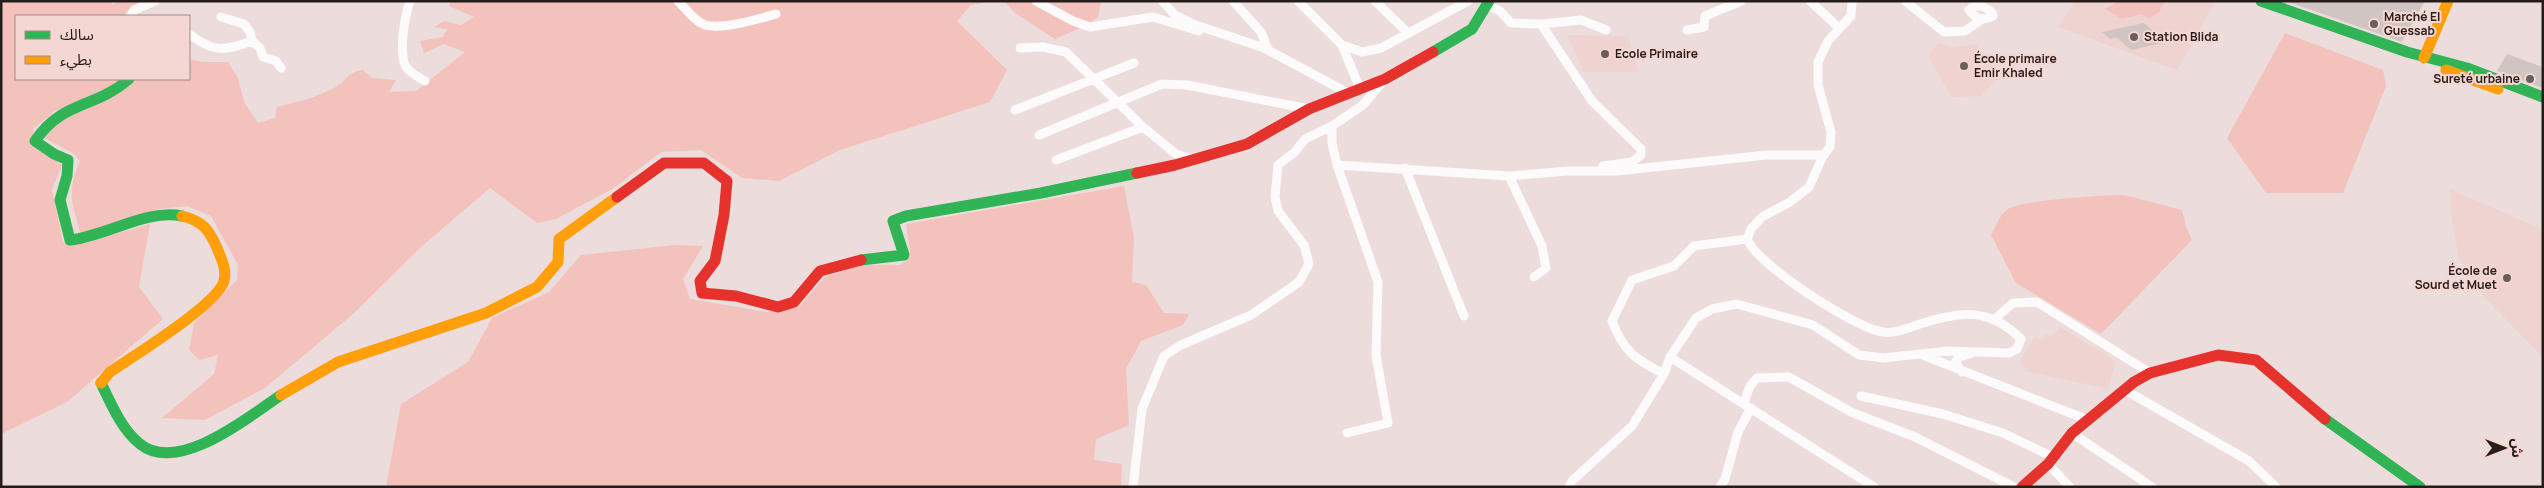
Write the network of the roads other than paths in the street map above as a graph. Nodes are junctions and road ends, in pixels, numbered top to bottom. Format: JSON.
{"nodes":[{"id":1,"x":155,"y":1,"type":"edge"},
{"id":2,"x":410,"y":1,"type":"edge"},
{"id":3,"x":678,"y":1,"type":"edge"},
{"id":4,"x":1036,"y":1,"type":"edge"},
{"id":5,"x":1162,"y":1,"type":"edge"},
{"id":6,"x":1234,"y":1,"type":"edge"},
{"id":7,"x":1298,"y":1,"type":"edge"},
{"id":8,"x":1375,"y":1,"type":"edge"},
{"id":9,"x":1468,"y":1,"type":"edge"},
{"id":10,"x":1741,"y":1,"type":"edge"},
{"id":11,"x":1810,"y":1,"type":"edge"},
{"id":12,"x":1852,"y":1,"type":"edge"},
{"id":13,"x":1905,"y":1,"type":"edge"},
{"id":14,"x":2260,"y":1,"type":"edge"},
{"id":15,"x":2448,"y":1,"type":"edge"},
{"id":16,"x":1488,"y":3,"type":"edge"},
{"id":17,"x":1989,"y":5,"type":"edge"},
{"id":18,"x":776,"y":14,"type":"dead end"},
{"id":19,"x":132,"y":15,"type":"edge"},
{"id":20,"x":221,"y":17,"type":"dead end"},
{"id":21,"x":1977,"y":19,"type":"junction"},
{"id":22,"x":1541,"y":24,"type":"junction"},
{"id":23,"x":1838,"y":28,"type":"junction"},
{"id":24,"x":1606,"y":30,"type":"dead end"},
{"id":25,"x":1687,"y":30,"type":"dead end"},
{"id":26,"x":1214,"y":31,"type":"junction"},
{"id":27,"x":1408,"y":33,"type":"junction"},
{"id":28,"x":190,"y":35,"type":"edge"},
{"id":29,"x":252,"y":41,"type":"junction"},
{"id":30,"x":1342,"y":45,"type":"junction"},
{"id":31,"x":1020,"y":48,"type":"dead end"},
{"id":32,"x":1268,"y":50,"type":"junction"},
{"id":33,"x":2424,"y":58,"type":"junction"},
{"id":34,"x":1134,"y":63,"type":"dead end"},
{"id":35,"x":281,"y":68,"type":"dead end"},
{"id":36,"x":1385,"y":79,"type":"junction"},
{"id":37,"x":128,"y":80,"type":"edge"},
{"id":38,"x":1093,"y":80,"type":"junction"},
{"id":39,"x":424,"y":81,"type":"dead end"},
{"id":40,"x":1360,"y":89,"type":"junction"},
{"id":41,"x":1348,"y":93,"type":"junction"},
{"id":42,"x":2543,"y":97,"type":"edge"},
{"id":43,"x":1118,"y":103,"type":"junction"},
{"id":44,"x":2543,"y":105,"type":"edge"},
{"id":45,"x":1309,"y":109,"type":"junction"},
{"id":46,"x":1015,"y":110,"type":"dead end"},
{"id":47,"x":1332,"y":126,"type":"junction"},
{"id":48,"x":1143,"y":127,"type":"junction"},
{"id":49,"x":1039,"y":135,"type":"dead end"},
{"id":50,"x":1824,"y":155,"type":"junction"},
{"id":51,"x":1056,"y":160,"type":"dead end"},
{"id":52,"x":1192,"y":160,"type":"junction"},
{"id":53,"x":1337,"y":165,"type":"junction"},
{"id":54,"x":1406,"y":168,"type":"junction"},
{"id":55,"x":1576,"y":171,"type":"junction"},
{"id":56,"x":1509,"y":176,"type":"junction"},
{"id":57,"x":1747,"y":239,"type":"junction"},
{"id":58,"x":1534,"y":277,"type":"dead end"},
{"id":59,"x":1464,"y":316,"type":"dead end"},
{"id":60,"x":1996,"y":318,"type":"junction"},
{"id":61,"x":1977,"y":351,"type":"junction"},
{"id":62,"x":1919,"y":354,"type":"junction"},
{"id":63,"x":1670,"y":357,"type":"junction"},
{"id":64,"x":1964,"y":373,"type":"junction"},
{"id":65,"x":2150,"y":373,"type":"junction"},
{"id":66,"x":1664,"y":374,"type":"junction"},
{"id":67,"x":2125,"y":390,"type":"junction"},
{"id":68,"x":1860,"y":396,"type":"dead end"},
{"id":69,"x":1748,"y":406,"type":"junction"},
{"id":70,"x":2088,"y":420,"type":"junction"},
{"id":71,"x":1347,"y":433,"type":"dead end"},
{"id":72,"x":2072,"y":433,"type":"junction"},
{"id":73,"x":2050,"y":460,"type":"junction"},
{"id":74,"x":1133,"y":487,"type":"edge"},
{"id":75,"x":1569,"y":487,"type":"edge"},
{"id":76,"x":1720,"y":487,"type":"edge"},
{"id":77,"x":1874,"y":487,"type":"edge"},
{"id":78,"x":2014,"y":487,"type":"edge"},
{"id":79,"x":2022,"y":487,"type":"edge"},
{"id":80,"x":2070,"y":487,"type":"edge"},
{"id":81,"x":2152,"y":487,"type":"edge"},
{"id":82,"x":2276,"y":487,"type":"edge"},
{"id":83,"x":2420,"y":487,"type":"edge"}],
"edges":[{"from":1,"to":19,"type":"street"},
{"from":2,"to":39,"type":"street"},
{"from":3,"to":18,"type":"street"},
{"from":4,"to":26,"type":"street"},
{"from":5,"to":26,"type":"street"},
{"from":6,"to":32,"type":"street"},
{"from":7,"to":30,"type":"street"},
{"from":8,"to":27,"type":"street"},
{"from":9,"to":27,"type":"street"},
{"from":10,"to":25,"type":"street"},
{"from":11,"to":23,"type":"street"},
{"from":12,"to":23,"type":"street"},
{"from":13,"to":21,"type":"street"},
{"from":14,"to":33,"type":"street"},
{"from":15,"to":33,"type":"street"},
{"from":16,"to":22,"type":"street"},
{"from":16,"to":36,"type":"street"},
{"from":17,"to":21,"type":"street"},
{"from":17,"to":21,"type":"street"},
{"from":20,"to":29,"type":"street"},
{"from":22,"to":24,"type":"street"},
{"from":22,"to":55,"type":"street"},
{"from":23,"to":50,"type":"street"},
{"from":26,"to":32,"type":"street"},
{"from":27,"to":30,"type":"street"},
{"from":28,"to":29,"type":"street"},
{"from":29,"to":35,"type":"street"},
{"from":30,"to":40,"type":"street"},
{"from":31,"to":38,"type":"street"},
{"from":32,"to":41,"type":"street"},
{"from":33,"to":42,"type":"street"},
{"from":33,"to":44,"type":"street"},
{"from":34,"to":38,"type":"street"},
{"from":36,"to":40,"type":"street"},
{"from":36,"to":47,"type":"street"},
{"from":37,"to":52,"type":"street"},
{"from":38,"to":43,"type":"street"},
{"from":38,"to":46,"type":"street"},
{"from":40,"to":41,"type":"street"},
{"from":41,"to":45,"type":"street"},
{"from":43,"to":45,"type":"street"},
{"from":43,"to":48,"type":"street"},
{"from":43,"to":49,"type":"street"},
{"from":45,"to":52,"type":"street"},
{"from":47,"to":53,"type":"street"},
{"from":47,"to":74,"type":"street"},
{"from":48,"to":51,"type":"street"},
{"from":48,"to":52,"type":"street"},
{"from":50,"to":55,"type":"street"},
{"from":50,"to":57,"type":"street"},
{"from":53,"to":54,"type":"street"},
{"from":53,"to":71,"type":"street"},
{"from":54,"to":56,"type":"street"},
{"from":54,"to":59,"type":"street"},
{"from":55,"to":56,"type":"street"},
{"from":56,"to":58,"type":"street"},
{"from":57,"to":60,"type":"street"},
{"from":57,"to":66,"type":"street"},
{"from":60,"to":61,"type":"street"},
{"from":60,"to":65,"type":"street"},
{"from":61,"to":62,"type":"street"},
{"from":61,"to":64,"type":"street"},
{"from":62,"to":63,"type":"street"},
{"from":62,"to":64,"type":"street"},
{"from":63,"to":66,"type":"street"},
{"from":63,"to":69,"type":"street"},
{"from":64,"to":70,"type":"street"},
{"from":65,"to":67,"type":"street"},
{"from":65,"to":83,"type":"street"},
{"from":66,"to":75,"type":"street"},
{"from":67,"to":70,"type":"street"},
{"from":67,"to":82,"type":"street"},
{"from":68,"to":73,"type":"street"},
{"from":69,"to":76,"type":"street"},
{"from":69,"to":77,"type":"street"},
{"from":69,"to":78,"type":"street"},
{"from":70,"to":72,"type":"street"},
{"from":72,"to":73,"type":"street"},
{"from":72,"to":81,"type":"street"},
{"from":73,"to":79,"type":"street"},
{"from":73,"to":80,"type":"street"}]}
